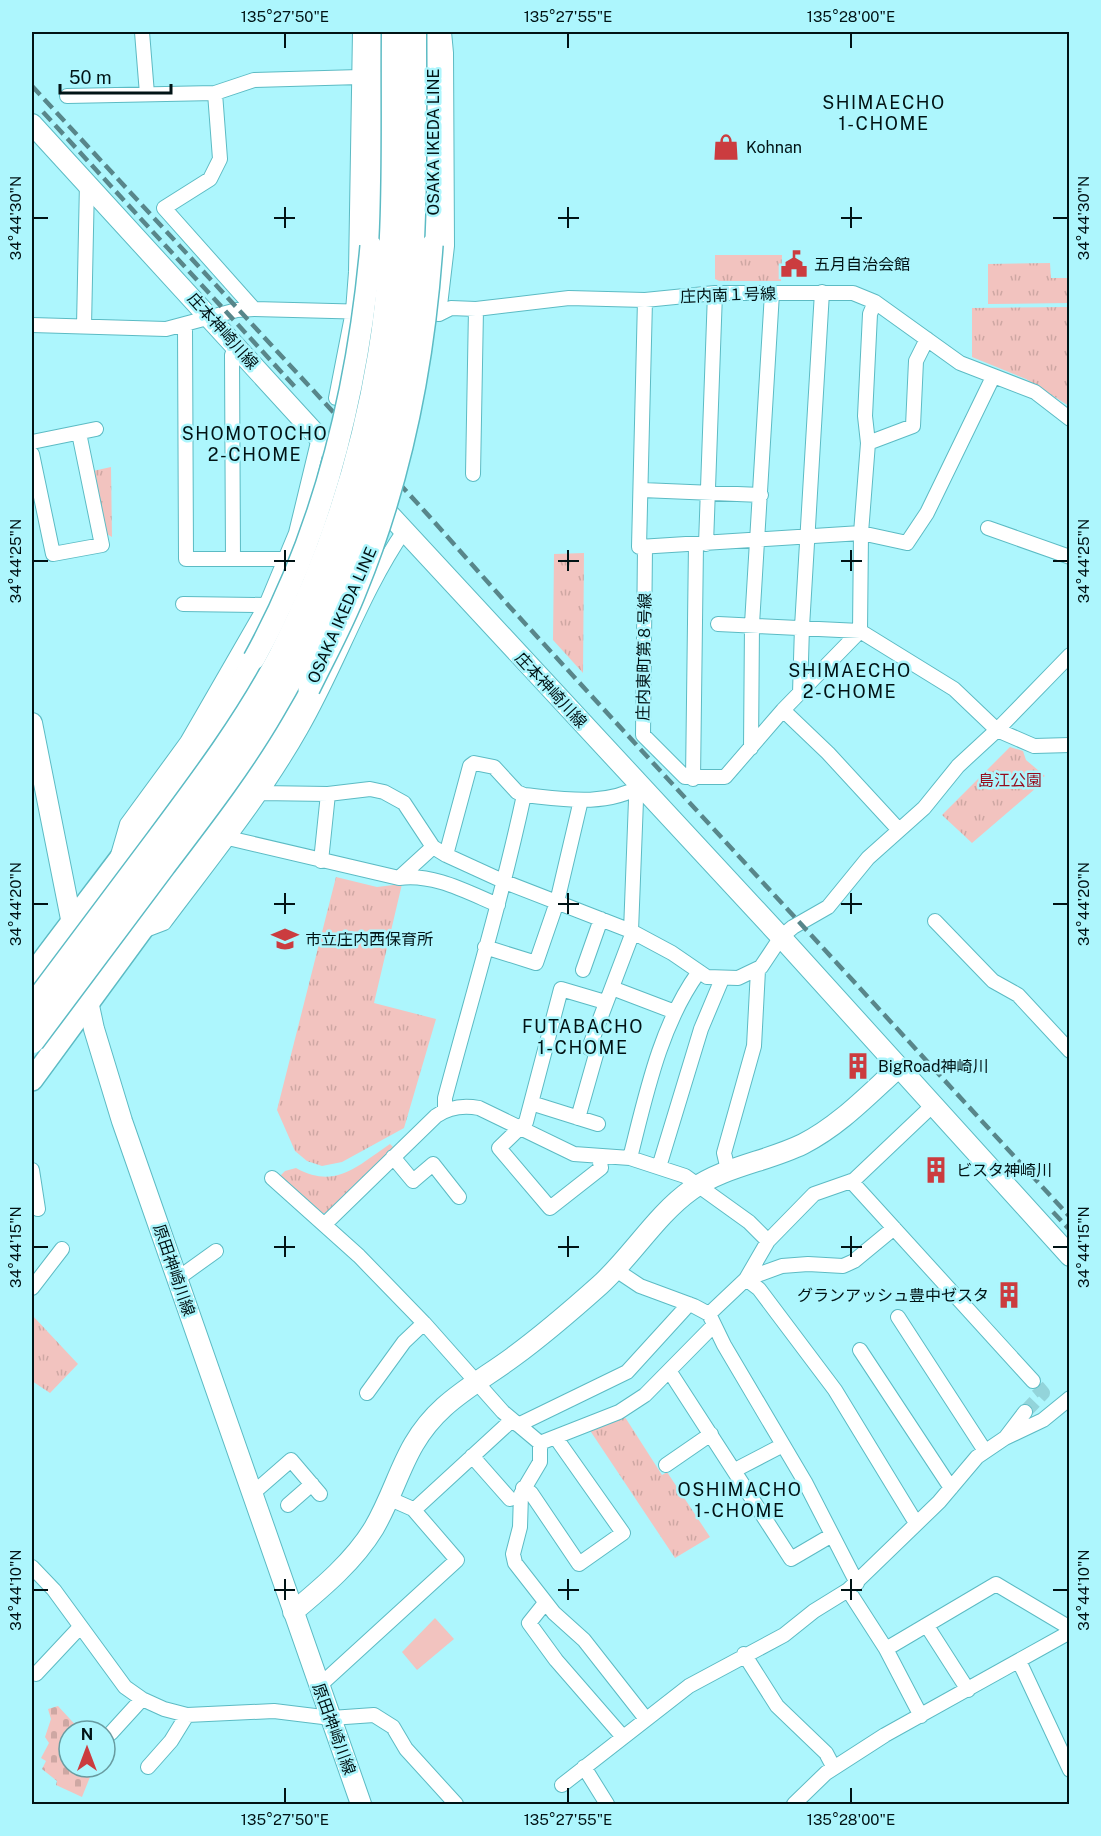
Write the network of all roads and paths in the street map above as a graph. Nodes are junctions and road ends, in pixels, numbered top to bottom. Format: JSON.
{"nodes":[{"id":1,"x":142,"y":32,"type":"edge"},
{"id":2,"x":360,"y":32,"type":"edge"},
{"id":3,"x":373,"y":32,"type":"edge"},
{"id":4,"x":394,"y":32,"type":"edge"},
{"id":5,"x":414,"y":32,"type":"edge"},
{"id":6,"x":434,"y":32,"type":"edge"},
{"id":7,"x":444,"y":32,"type":"edge"},
{"id":8,"x":360,"y":77,"type":"junction"},
{"id":9,"x":215,"y":93,"type":"junction"},
{"id":10,"x":147,"y":94,"type":"junction"},
{"id":11,"x":67,"y":96,"type":"dead end"},
{"id":12,"x":32,"y":124,"type":"edge"},
{"id":13,"x":87,"y":183,"type":"junction"},
{"id":14,"x":822,"y":292,"type":"junction"},
{"id":15,"x":715,"y":293,"type":"junction"},
{"id":16,"x":772,"y":293,"type":"junction"},
{"id":17,"x":645,"y":300,"type":"junction"},
{"id":18,"x":875,"y":302,"type":"junction"},
{"id":19,"x":254,"y":309,"type":"junction"},
{"id":20,"x":476,"y":309,"type":"junction"},
{"id":21,"x":353,"y":311,"type":"junction"},
{"id":22,"x":439,"y":314,"type":"junction"},
{"id":23,"x":210,"y":317,"type":"junction"},
{"id":24,"x":32,"y":325,"type":"edge"},
{"id":25,"x":84,"y":326,"type":"junction"},
{"id":26,"x":185,"y":326,"type":"junction"},
{"id":27,"x":927,"y":339,"type":"junction"},
{"id":28,"x":236,"y":346,"type":"junction"},
{"id":29,"x":993,"y":377,"type":"junction"},
{"id":30,"x":336,"y":398,"type":"dead end"},
{"id":31,"x":1070,"y":419,"type":"edge"},
{"id":32,"x":96,"y":429,"type":"dead end"},
{"id":33,"x":79,"y":433,"type":"junction"},
{"id":34,"x":319,"y":438,"type":"junction"},
{"id":35,"x":32,"y":442,"type":"edge"},
{"id":36,"x":868,"y":443,"type":"junction"},
{"id":37,"x":32,"y":454,"type":"edge"},
{"id":38,"x":473,"y":474,"type":"dead end"},
{"id":39,"x":642,"y":490,"type":"junction"},
{"id":40,"x":710,"y":493,"type":"junction"},
{"id":41,"x":760,"y":495,"type":"junction"},
{"id":42,"x":988,"y":528,"type":"dead end"},
{"id":43,"x":404,"y":531,"type":"junction"},
{"id":44,"x":861,"y":533,"type":"junction"},
{"id":45,"x":807,"y":537,"type":"junction"},
{"id":46,"x":758,"y":541,"type":"junction"},
{"id":47,"x":701,"y":544,"type":"junction"},
{"id":48,"x":645,"y":547,"type":"junction"},
{"id":49,"x":1070,"y":557,"type":"edge"},
{"id":50,"x":233,"y":559,"type":"junction"},
{"id":51,"x":285,"y":559,"type":"junction"},
{"id":52,"x":183,"y":604,"type":"dead end"},
{"id":53,"x":266,"y":605,"type":"junction"},
{"id":54,"x":717,"y":624,"type":"dead end"},
{"id":55,"x":752,"y":624,"type":"junction"},
{"id":56,"x":802,"y":627,"type":"junction"},
{"id":57,"x":860,"y":631,"type":"junction"},
{"id":58,"x":1070,"y":655,"type":"edge"},
{"id":59,"x":800,"y":693,"type":"junction"},
{"id":60,"x":783,"y":710,"type":"junction"},
{"id":61,"x":32,"y":723,"type":"edge"},
{"id":62,"x":997,"y":730,"type":"junction"},
{"id":63,"x":1070,"y":745,"type":"edge"},
{"id":64,"x":751,"y":748,"type":"junction"},
{"id":65,"x":693,"y":779,"type":"junction"},
{"id":66,"x":641,"y":786,"type":"junction"},
{"id":67,"x":260,"y":793,"type":"junction"},
{"id":68,"x":328,"y":794,"type":"junction"},
{"id":69,"x":524,"y":795,"type":"junction"},
{"id":70,"x":39,"y":799,"type":"edge"},
{"id":71,"x":581,"y":800,"type":"junction"},
{"id":72,"x":899,"y":830,"type":"junction"},
{"id":73,"x":228,"y":838,"type":"junction"},
{"id":74,"x":433,"y":847,"type":"junction"},
{"id":75,"x":446,"y":855,"type":"junction"},
{"id":76,"x":321,"y":861,"type":"junction"},
{"id":77,"x":116,"y":862,"type":"junction"},
{"id":78,"x":399,"y":878,"type":"junction"},
{"id":79,"x":505,"y":882,"type":"junction"},
{"id":80,"x":557,"y":902,"type":"junction"},
{"id":81,"x":498,"y":905,"type":"junction"},
{"id":82,"x":601,"y":919,"type":"junction"},
{"id":83,"x":935,"y":921,"type":"dead end"},
{"id":84,"x":71,"y":922,"type":"junction"},
{"id":85,"x":632,"y":931,"type":"junction"},
{"id":86,"x":142,"y":932,"type":"junction"},
{"id":87,"x":781,"y":938,"type":"junction"},
{"id":88,"x":485,"y":947,"type":"junction"},
{"id":89,"x":583,"y":970,"type":"dead end"},
{"id":90,"x":758,"y":970,"type":"junction"},
{"id":91,"x":698,"y":973,"type":"junction"},
{"id":92,"x":32,"y":975,"type":"edge"},
{"id":93,"x":722,"y":980,"type":"junction"},
{"id":94,"x":612,"y":988,"type":"junction"},
{"id":95,"x":605,"y":1002,"type":"junction"},
{"id":96,"x":88,"y":1005,"type":"junction"},
{"id":97,"x":32,"y":1008,"type":"edge"},
{"id":98,"x":675,"y":1012,"type":"junction"},
{"id":99,"x":32,"y":1041,"type":"edge"},
{"id":100,"x":1070,"y":1051,"type":"edge"},
{"id":101,"x":898,"y":1068,"type":"junction"},
{"id":102,"x":32,"y":1080,"type":"edge"},
{"id":103,"x":531,"y":1103,"type":"junction"},
{"id":104,"x":932,"y":1106,"type":"junction"},
{"id":105,"x":445,"y":1110,"type":"junction"},
{"id":106,"x":578,"y":1118,"type":"junction"},
{"id":107,"x":598,"y":1124,"type":"dead end"},
{"id":108,"x":521,"y":1128,"type":"junction"},
{"id":109,"x":393,"y":1156,"type":"junction"},
{"id":110,"x":599,"y":1156,"type":"junction"},
{"id":111,"x":630,"y":1158,"type":"junction"},
{"id":112,"x":659,"y":1167,"type":"junction"},
{"id":113,"x":32,"y":1170,"type":"edge"},
{"id":114,"x":728,"y":1170,"type":"junction"},
{"id":115,"x":272,"y":1178,"type":"dead end"},
{"id":116,"x":851,"y":1181,"type":"junction"},
{"id":117,"x":699,"y":1185,"type":"junction"},
{"id":118,"x":459,"y":1197,"type":"dead end"},
{"id":119,"x":38,"y":1209,"type":"dead end"},
{"id":120,"x":325,"y":1224,"type":"junction"},
{"id":121,"x":894,"y":1228,"type":"junction"},
{"id":122,"x":768,"y":1242,"type":"junction"},
{"id":123,"x":62,"y":1249,"type":"dead end"},
{"id":124,"x":216,"y":1251,"type":"dead end"},
{"id":125,"x":1070,"y":1256,"type":"edge"},
{"id":126,"x":616,"y":1270,"type":"junction"},
{"id":127,"x":177,"y":1279,"type":"junction"},
{"id":128,"x":746,"y":1279,"type":"junction"},
{"id":129,"x":32,"y":1288,"type":"edge"},
{"id":130,"x":688,"y":1304,"type":"junction"},
{"id":131,"x":898,"y":1317,"type":"dead end"},
{"id":132,"x":712,"y":1320,"type":"junction"},
{"id":133,"x":424,"y":1323,"type":"junction"},
{"id":134,"x":860,"y":1350,"type":"dead end"},
{"id":135,"x":670,"y":1372,"type":"junction"},
{"id":136,"x":1033,"y":1381,"type":"tunnel mouth"},
{"id":137,"x":479,"y":1382,"type":"junction"},
{"id":138,"x":367,"y":1393,"type":"dead end"},
{"id":139,"x":1070,"y":1398,"type":"edge"},
{"id":140,"x":1025,"y":1412,"type":"tunnel mouth"},
{"id":141,"x":515,"y":1422,"type":"junction"},
{"id":142,"x":711,"y":1434,"type":"junction"},
{"id":143,"x":556,"y":1438,"type":"junction"},
{"id":144,"x":1005,"y":1438,"type":"junction"},
{"id":145,"x":540,"y":1443,"type":"junction"},
{"id":146,"x":783,"y":1446,"type":"junction"},
{"id":147,"x":985,"y":1451,"type":"junction"},
{"id":148,"x":472,"y":1456,"type":"junction"},
{"id":149,"x":666,"y":1466,"type":"dead end"},
{"id":150,"x":735,"y":1470,"type":"junction"},
{"id":151,"x":523,"y":1488,"type":"junction"},
{"id":152,"x":951,"y":1488,"type":"junction"},
{"id":153,"x":252,"y":1494,"type":"junction"},
{"id":154,"x":388,"y":1498,"type":"junction"},
{"id":155,"x":510,"y":1499,"type":"dead end"},
{"id":156,"x":288,"y":1504,"type":"dead end"},
{"id":157,"x":414,"y":1510,"type":"junction"},
{"id":158,"x":916,"y":1523,"type":"junction"},
{"id":159,"x":832,"y":1535,"type":"junction"},
{"id":160,"x":32,"y":1567,"type":"edge"},
{"id":161,"x":852,"y":1587,"type":"junction"},
{"id":162,"x":545,"y":1603,"type":"junction"},
{"id":163,"x":294,"y":1612,"type":"junction"},
{"id":164,"x":80,"y":1626,"type":"junction"},
{"id":165,"x":927,"y":1626,"type":"junction"},
{"id":166,"x":1070,"y":1630,"type":"edge"},
{"id":167,"x":886,"y":1649,"type":"junction"},
{"id":168,"x":744,"y":1654,"type":"junction"},
{"id":169,"x":1019,"y":1661,"type":"junction"},
{"id":170,"x":36,"y":1674,"type":"dead end"},
{"id":171,"x":318,"y":1687,"type":"junction"},
{"id":172,"x":968,"y":1690,"type":"junction"},
{"id":173,"x":142,"y":1699,"type":"junction"},
{"id":174,"x":187,"y":1715,"type":"junction"},
{"id":175,"x":921,"y":1716,"type":"junction"},
{"id":176,"x":331,"y":1718,"type":"junction"},
{"id":177,"x":646,"y":1719,"type":"junction"},
{"id":178,"x":117,"y":1726,"type":"edge"},
{"id":179,"x":622,"y":1737,"type":"junction"},
{"id":180,"x":148,"y":1767,"type":"dead end"},
{"id":181,"x":584,"y":1767,"type":"junction"},
{"id":182,"x":834,"y":1768,"type":"junction"},
{"id":183,"x":1070,"y":1770,"type":"edge"},
{"id":184,"x":562,"y":1785,"type":"dead end"},
{"id":185,"x":361,"y":1804,"type":"edge"},
{"id":186,"x":456,"y":1804,"type":"edge"},
{"id":187,"x":607,"y":1804,"type":"edge"},
{"id":188,"x":794,"y":1804,"type":"edge"}],
"edges":[{"from":1,"to":10,"type":"street"},
{"from":2,"to":8,"type":"street"},
{"from":3,"to":77,"type":"main road","bridge":true},
{"from":4,"to":97,"type":"highway","bridge":true},
{"from":5,"to":99,"type":"highway","bridge":true},
{"from":6,"to":86,"type":"main road","name":"OSAKA IKEDA LINE","bridge":true},
{"from":7,"to":22,"type":"street"},
{"from":8,"to":9,"type":"street"},
{"from":8,"to":21,"type":"street"},
{"from":9,"to":10,"type":"street"},
{"from":9,"to":19,"type":"street"},
{"from":10,"to":11,"type":"street"},
{"from":12,"to":13,"type":"street","name":"庄本神崎川線"},
{"from":13,"to":23,"type":"street","name":"庄本神崎川線"},
{"from":13,"to":25,"type":"street"},
{"from":14,"to":16,"type":"street","name":"庄内南１号線"},
{"from":14,"to":18,"type":"street","name":"庄内南１号線"},
{"from":14,"to":45,"type":"street"},
{"from":15,"to":16,"type":"street","name":"庄内南１号線"},
{"from":15,"to":17,"type":"street","name":"庄内南１号線"},
{"from":15,"to":40,"type":"street"},
{"from":16,"to":41,"type":"street"},
{"from":17,"to":20,"type":"street","name":"庄内南１号線"},
{"from":17,"to":39,"type":"street"},
{"from":18,"to":27,"type":"street","name":"庄内南１号線"},
{"from":18,"to":36,"type":"street"},
{"from":19,"to":21,"type":"street","name":"庄内南１号線"},
{"from":19,"to":23,"type":"street","name":"庄内南１号線"},
{"from":20,"to":22,"type":"street","name":"庄内南１号線"},
{"from":20,"to":38,"type":"street"},
{"from":21,"to":22,"type":"street","name":"庄内南１号線"},
{"from":21,"to":30,"type":"street"},
{"from":23,"to":26,"type":"street","name":"庄内南１号線"},
{"from":23,"to":28,"type":"street","name":"庄本神崎川線"},
{"from":24,"to":25,"type":"street","name":"庄内南１号線"},
{"from":25,"to":26,"type":"street","name":"庄内南１号線"},
{"from":26,"to":50,"type":"street"},
{"from":27,"to":29,"type":"street","name":"庄内南１号線"},
{"from":27,"to":36,"type":"street"},
{"from":28,"to":34,"type":"street","name":"庄本神崎川線"},
{"from":28,"to":50,"type":"street"},
{"from":29,"to":31,"type":"street","name":"庄内南１号線"},
{"from":29,"to":44,"type":"street"},
{"from":32,"to":33,"type":"street"},
{"from":33,"to":35,"type":"street"},
{"from":33,"to":37,"type":"street"},
{"from":34,"to":43,"type":"street","name":"庄本神崎川線"},
{"from":34,"to":51,"type":"street"},
{"from":36,"to":44,"type":"street"},
{"from":39,"to":40,"type":"street"},
{"from":39,"to":48,"type":"street","name":"庄内東町第８号線"},
{"from":40,"to":41,"type":"street"},
{"from":40,"to":47,"type":"street"},
{"from":41,"to":46,"type":"street"},
{"from":42,"to":49,"type":"street"},
{"from":43,"to":66,"type":"street","name":"庄本神崎川線"},
{"from":43,"to":67,"type":"street"},
{"from":44,"to":45,"type":"street"},
{"from":44,"to":57,"type":"street"},
{"from":45,"to":46,"type":"street"},
{"from":45,"to":56,"type":"street"},
{"from":46,"to":47,"type":"street"},
{"from":46,"to":55,"type":"street"},
{"from":47,"to":48,"type":"street"},
{"from":47,"to":65,"type":"street"},
{"from":48,"to":65,"type":"street","name":"庄内東町第８号線"},
{"from":50,"to":51,"type":"street"},
{"from":51,"to":53,"type":"street"},
{"from":52,"to":53,"type":"street"},
{"from":53,"to":77,"type":"street"},
{"from":54,"to":55,"type":"street"},
{"from":55,"to":56,"type":"street"},
{"from":55,"to":64,"type":"street"},
{"from":56,"to":57,"type":"street"},
{"from":56,"to":59,"type":"street"},
{"from":57,"to":59,"type":"street"},
{"from":57,"to":62,"type":"street"},
{"from":58,"to":62,"type":"street"},
{"from":59,"to":60,"type":"street"},
{"from":60,"to":64,"type":"street"},
{"from":60,"to":72,"type":"street"},
{"from":61,"to":70,"type":"street","name":"原田神崎川線"},
{"from":62,"to":63,"type":"street"},
{"from":62,"to":72,"type":"street"},
{"from":64,"to":65,"type":"street"},
{"from":66,"to":71,"type":"street"},
{"from":66,"to":85,"type":"street"},
{"from":66,"to":87,"type":"street","name":"庄本神崎川線"},
{"from":67,"to":68,"type":"street"},
{"from":67,"to":73,"type":"street"},
{"from":68,"to":74,"type":"street"},
{"from":68,"to":76,"type":"street"},
{"from":69,"to":71,"type":"street"},
{"from":69,"to":75,"type":"street"},
{"from":69,"to":79,"type":"street"},
{"from":70,"to":84,"type":"street","name":"原田神崎川線"},
{"from":71,"to":80,"type":"street"},
{"from":72,"to":87,"type":"street"},
{"from":73,"to":76,"type":"street"},
{"from":73,"to":86,"type":"street"},
{"from":74,"to":75,"type":"street"},
{"from":74,"to":78,"type":"street"},
{"from":75,"to":79,"type":"street"},
{"from":76,"to":78,"type":"street"},
{"from":77,"to":84,"type":"main road"},
{"from":78,"to":81,"type":"street"},
{"from":79,"to":80,"type":"street"},
{"from":79,"to":81,"type":"street"},
{"from":80,"to":82,"type":"street"},
{"from":80,"to":88,"type":"street"},
{"from":81,"to":88,"type":"street"},
{"from":82,"to":85,"type":"street"},
{"from":82,"to":89,"type":"street"},
{"from":83,"to":100,"type":"street"},
{"from":84,"to":92,"type":"main road"},
{"from":84,"to":96,"type":"street","name":"原田神崎川線"},
{"from":85,"to":91,"type":"street"},
{"from":85,"to":94,"type":"street"},
{"from":86,"to":96,"type":"main road","name":"OSAKA IKEDA LINE"},
{"from":87,"to":90,"type":"street"},
{"from":87,"to":101,"type":"street","name":"庄本神崎川線"},
{"from":88,"to":105,"type":"street"},
{"from":90,"to":93,"type":"street"},
{"from":90,"to":114,"type":"street"},
{"from":91,"to":93,"type":"street"},
{"from":91,"to":98,"type":"street"},
{"from":93,"to":112,"type":"street"},
{"from":94,"to":95,"type":"street"},
{"from":94,"to":98,"type":"street"},
{"from":95,"to":103,"type":"street"},
{"from":95,"to":106,"type":"street"},
{"from":96,"to":102,"type":"main road","name":"OSAKA IKEDA LINE"},
{"from":96,"to":127,"type":"street","name":"原田神崎川線"},
{"from":98,"to":111,"type":"street"},
{"from":101,"to":104,"type":"street","name":"庄本神崎川線"},
{"from":101,"to":114,"type":"street"},
{"from":103,"to":106,"type":"street"},
{"from":103,"to":108,"type":"street"},
{"from":104,"to":116,"type":"street"},
{"from":104,"to":125,"type":"street","name":"庄本神崎川線"},
{"from":105,"to":108,"type":"street"},
{"from":105,"to":109,"type":"street"},
{"from":106,"to":107,"type":"street"},
{"from":108,"to":110,"type":"street"},
{"from":108,"to":110,"type":"street"},
{"from":109,"to":118,"type":"street"},
{"from":109,"to":120,"type":"street"},
{"from":110,"to":111,"type":"street"},
{"from":111,"to":112,"type":"street"},
{"from":112,"to":117,"type":"street"},
{"from":113,"to":119,"type":"street"},
{"from":114,"to":117,"type":"street"},
{"from":115,"to":120,"type":"street"},
{"from":116,"to":121,"type":"street"},
{"from":116,"to":122,"type":"street"},
{"from":117,"to":122,"type":"street"},
{"from":117,"to":126,"type":"street"},
{"from":120,"to":133,"type":"street"},
{"from":121,"to":128,"type":"street"},
{"from":121,"to":136,"type":"street"},
{"from":122,"to":128,"type":"street"},
{"from":123,"to":129,"type":"street"},
{"from":124,"to":127,"type":"street"},
{"from":126,"to":130,"type":"street"},
{"from":126,"to":137,"type":"street"},
{"from":127,"to":153,"type":"street","name":"原田神崎川線"},
{"from":128,"to":132,"type":"street"},
{"from":128,"to":158,"type":"street"},
{"from":130,"to":132,"type":"street"},
{"from":130,"to":141,"type":"street"},
{"from":131,"to":147,"type":"street"},
{"from":132,"to":135,"type":"street"},
{"from":132,"to":146,"type":"street"},
{"from":133,"to":137,"type":"street"},
{"from":133,"to":138,"type":"street"},
{"from":134,"to":152,"type":"street"},
{"from":135,"to":142,"type":"street"},
{"from":135,"to":143,"type":"street"},
{"from":137,"to":141,"type":"street"},
{"from":137,"to":154,"type":"street"},
{"from":139,"to":144,"type":"street"},
{"from":140,"to":144,"type":"street"},
{"from":141,"to":145,"type":"street"},
{"from":141,"to":148,"type":"street"},
{"from":142,"to":149,"type":"street"},
{"from":142,"to":150,"type":"street"},
{"from":143,"to":145,"type":"street"},
{"from":143,"to":151,"type":"street"},
{"from":144,"to":147,"type":"street"},
{"from":145,"to":151,"type":"street"},
{"from":146,"to":150,"type":"street"},
{"from":146,"to":159,"type":"street"},
{"from":147,"to":152,"type":"street"},
{"from":148,"to":155,"type":"street"},
{"from":148,"to":157,"type":"street"},
{"from":150,"to":159,"type":"street"},
{"from":151,"to":162,"type":"street"},
{"from":152,"to":158,"type":"street"},
{"from":153,"to":156,"type":"street"},
{"from":153,"to":163,"type":"street","name":"原田神崎川線"},
{"from":154,"to":157,"type":"street"},
{"from":154,"to":163,"type":"street"},
{"from":157,"to":171,"type":"street"},
{"from":158,"to":161,"type":"street"},
{"from":159,"to":161,"type":"street"},
{"from":160,"to":164,"type":"street"},
{"from":161,"to":167,"type":"street"},
{"from":161,"to":168,"type":"street"},
{"from":162,"to":177,"type":"street"},
{"from":162,"to":179,"type":"street"},
{"from":163,"to":171,"type":"street","name":"原田神崎川線"},
{"from":164,"to":170,"type":"street"},
{"from":164,"to":173,"type":"street"},
{"from":165,"to":166,"type":"street"},
{"from":165,"to":167,"type":"street"},
{"from":165,"to":172,"type":"street"},
{"from":166,"to":169,"type":"street"},
{"from":167,"to":175,"type":"street"},
{"from":168,"to":177,"type":"street"},
{"from":168,"to":182,"type":"street"},
{"from":169,"to":172,"type":"street"},
{"from":169,"to":183,"type":"street"},
{"from":171,"to":176,"type":"street","name":"原田神崎川線"},
{"from":172,"to":175,"type":"street"},
{"from":173,"to":174,"type":"street"},
{"from":173,"to":178,"type":"street"},
{"from":174,"to":176,"type":"street"},
{"from":174,"to":180,"type":"street"},
{"from":175,"to":182,"type":"street"},
{"from":176,"to":185,"type":"street","name":"原田神崎川線"},
{"from":176,"to":186,"type":"street"},
{"from":177,"to":179,"type":"street"},
{"from":179,"to":181,"type":"street"},
{"from":181,"to":184,"type":"street"},
{"from":181,"to":187,"type":"street"},
{"from":182,"to":188,"type":"street"}]}
